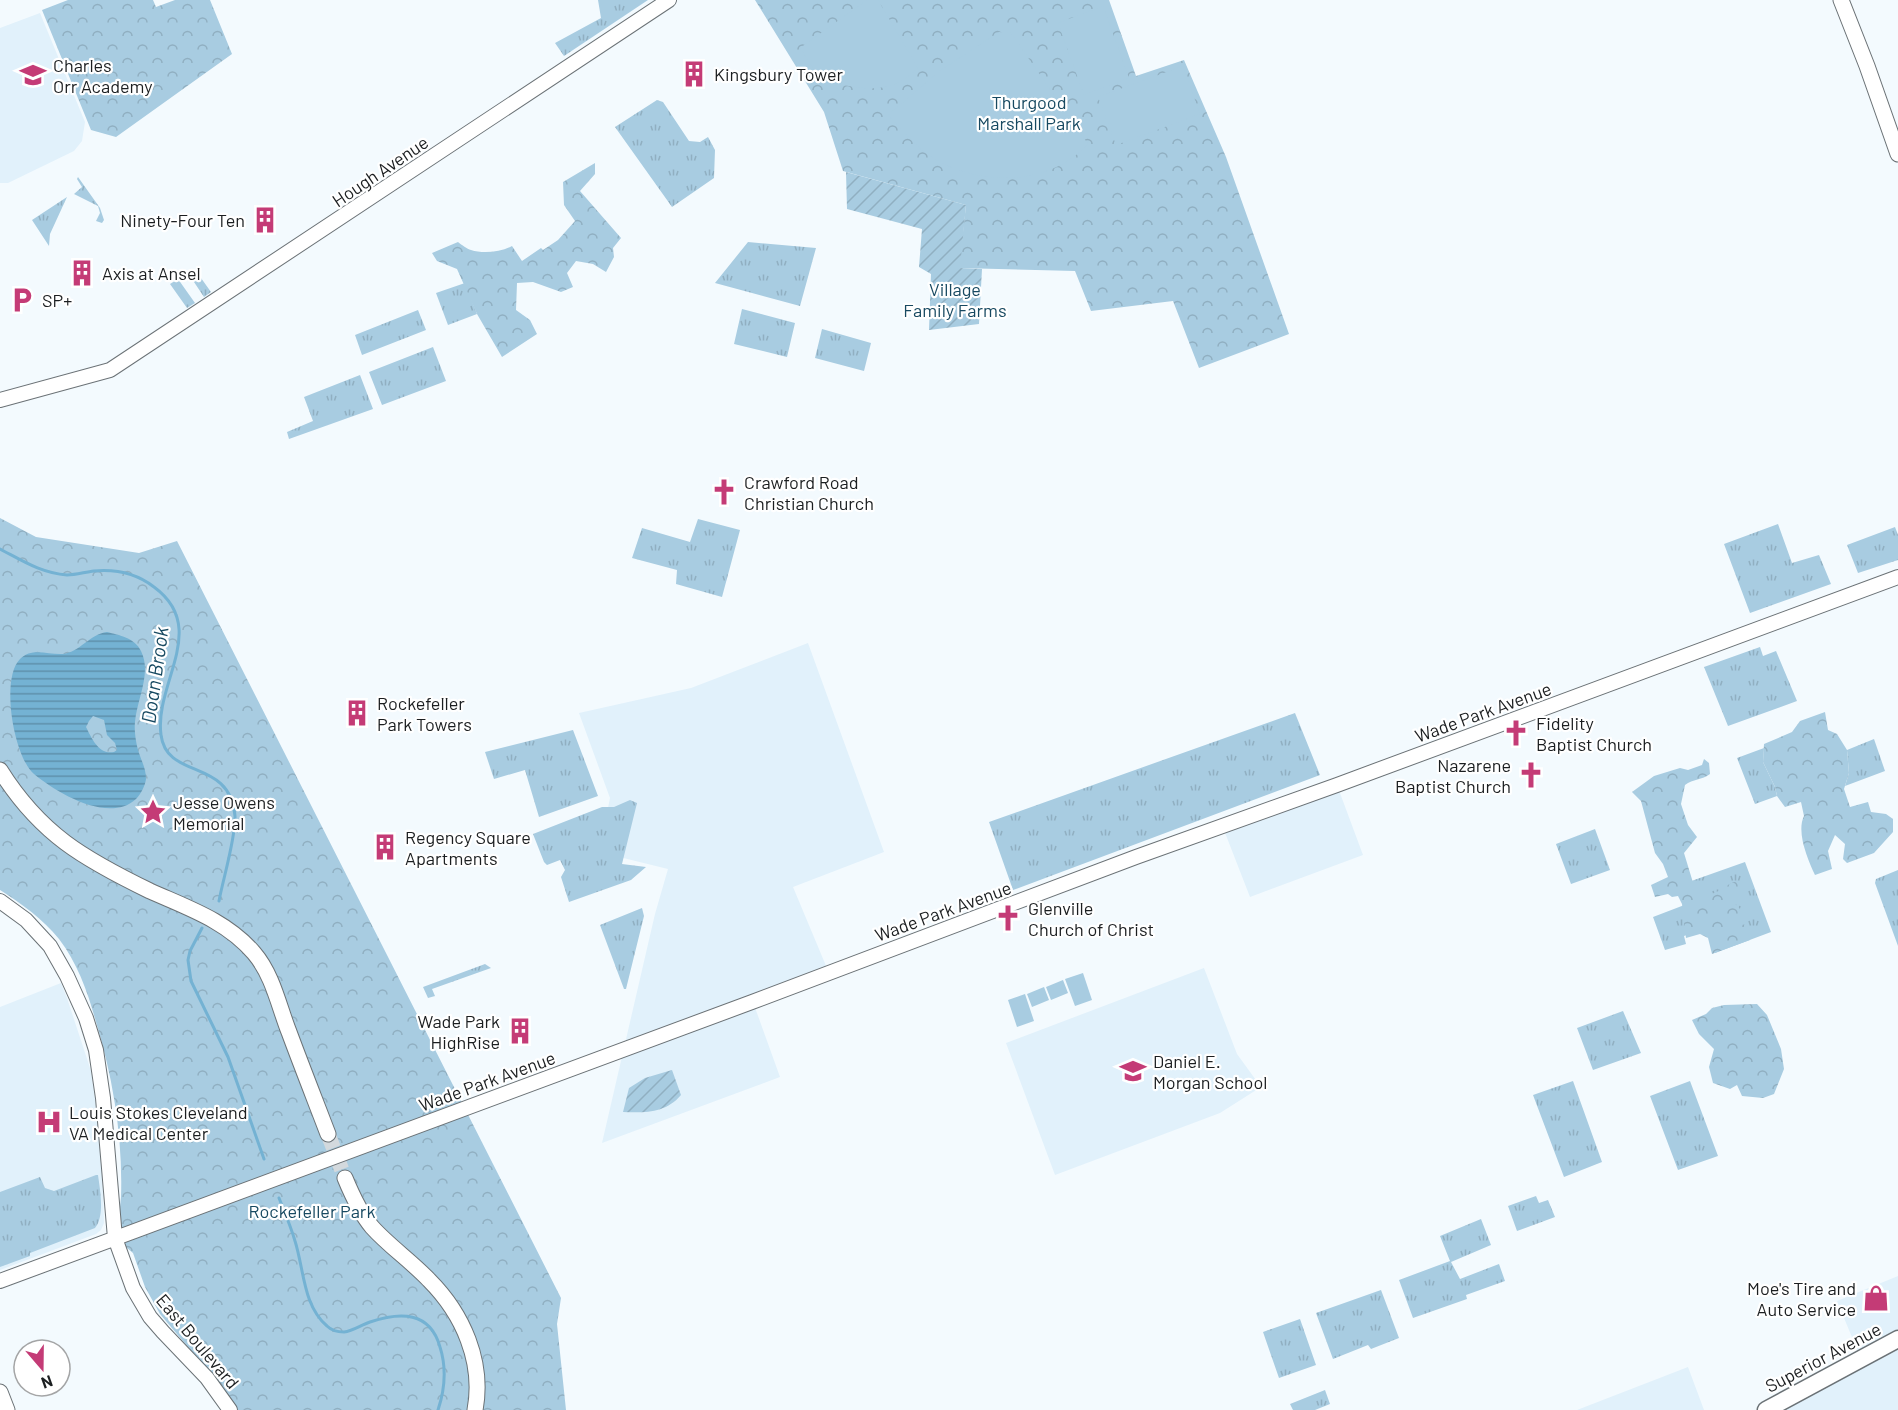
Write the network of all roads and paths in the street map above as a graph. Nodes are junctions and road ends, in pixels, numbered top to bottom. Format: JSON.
{"nodes":[{"id":1,"x":669,"y":0,"type":"edge"},
{"id":2,"x":1841,"y":0,"type":"edge"},
{"id":3,"x":1898,"y":154,"type":"edge"},
{"id":4,"x":0,"y":400,"type":"edge"},
{"id":5,"x":1898,"y":577,"type":"edge"},
{"id":6,"x":0,"y":770,"type":"edge"},
{"id":7,"x":0,"y":901,"type":"edge"},
{"id":8,"x":328,"y":1134,"type":"tunnel mouth"},
{"id":9,"x":345,"y":1178,"type":"tunnel mouth"},
{"id":10,"x":116,"y":1238,"type":"junction"},
{"id":11,"x":0,"y":1281,"type":"edge"},
{"id":12,"x":1898,"y":1339,"type":"edge"},
{"id":13,"x":0,"y":1392,"type":"edge"},
{"id":14,"x":7,"y":1410,"type":"edge"},
{"id":15,"x":231,"y":1410,"type":"edge"},
{"id":16,"x":475,"y":1410,"type":"edge"},
{"id":17,"x":1766,"y":1410,"type":"edge"}],
"edges":[{"from":1,"to":4,"type":"street","name":"Hough Avenue"},
{"from":2,"to":3,"type":"main road"},
{"from":5,"to":10,"type":"street","name":"Wade Park Avenue"},
{"from":6,"to":8,"type":"main road"},
{"from":7,"to":10,"type":"street","name":"East Boulevard"},
{"from":9,"to":16,"type":"main road"},
{"from":10,"to":11,"type":"street","name":"Wade Park Avenue"},
{"from":10,"to":15,"type":"street","name":"East Boulevard"},
{"from":12,"to":17,"type":"main road","name":"Superior Avenue"},
{"from":13,"to":14,"type":"main road"}]}
